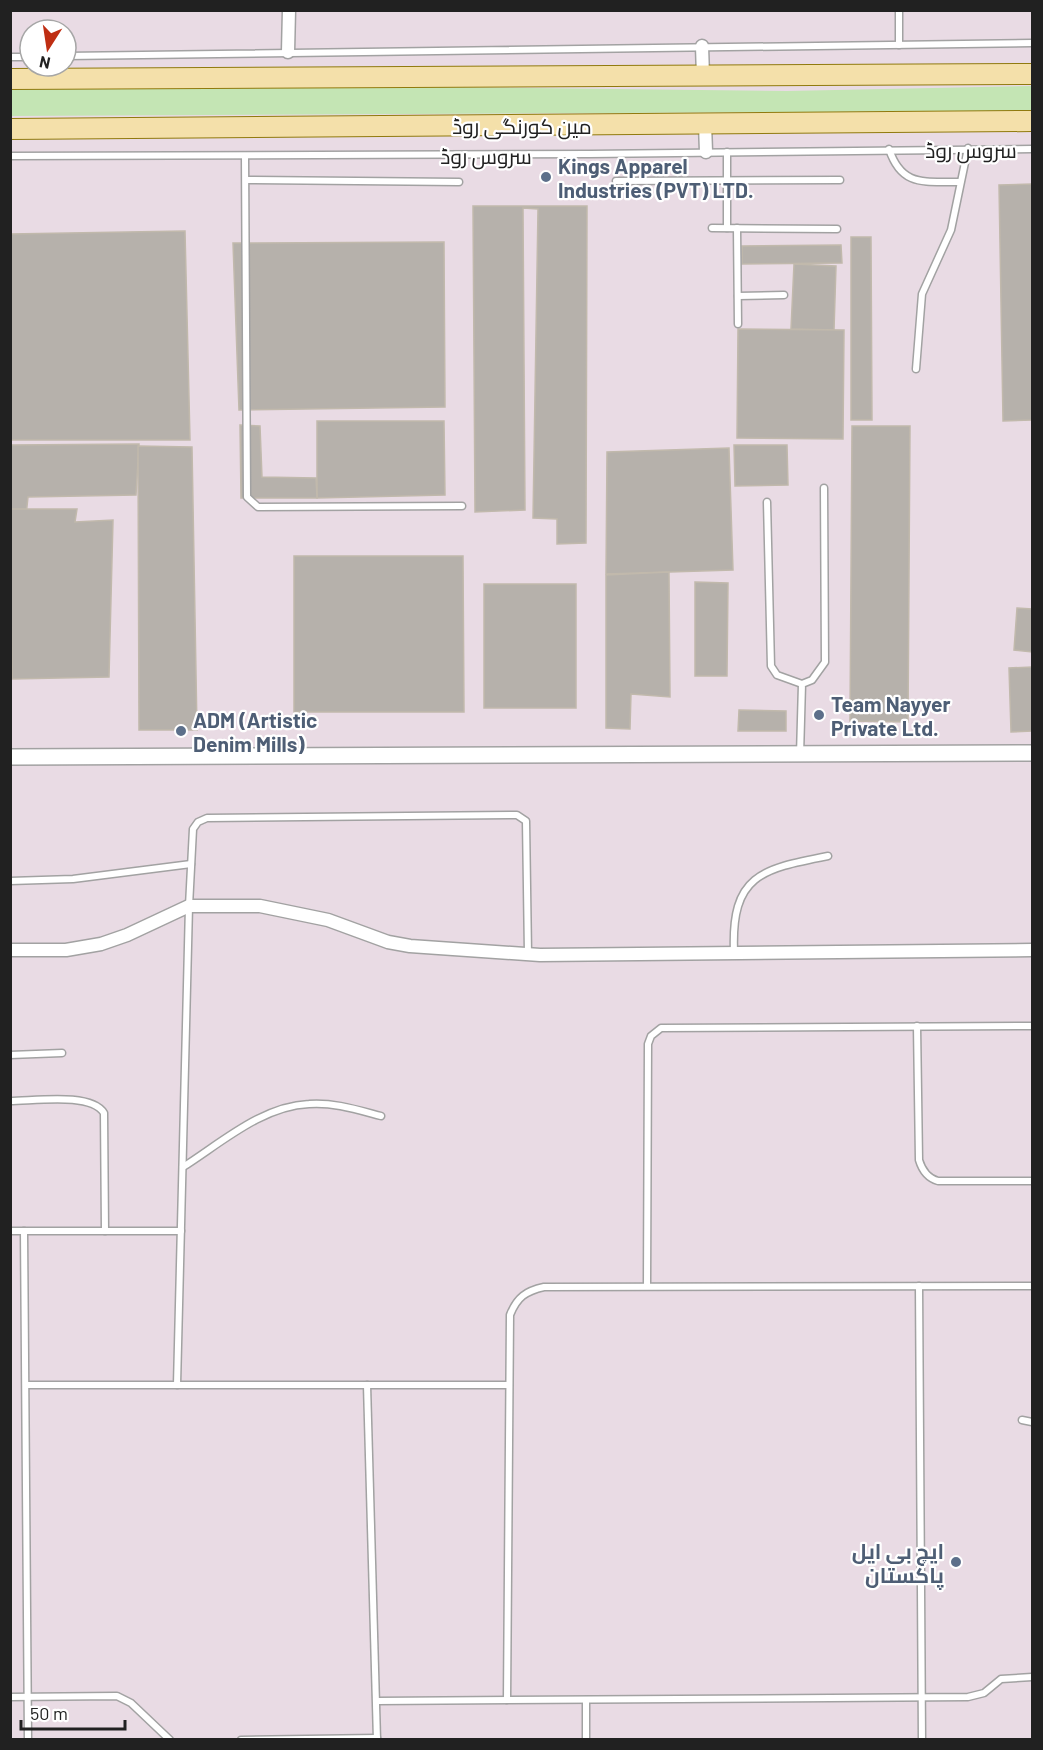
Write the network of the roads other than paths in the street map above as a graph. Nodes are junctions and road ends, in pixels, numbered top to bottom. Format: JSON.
{"nodes":[{"id":1,"x":289,"y":10,"type":"edge"},
{"id":2,"x":899,"y":10,"type":"edge"},
{"id":3,"x":1032,"y":43,"type":"edge"},
{"id":4,"x":899,"y":45,"type":"junction"},
{"id":5,"x":702,"y":46,"type":"junction"},
{"id":6,"x":288,"y":52,"type":"junction"},
{"id":7,"x":78,"y":56,"type":"edge"},
{"id":8,"x":1032,"y":74,"type":"edge"},
{"id":9,"x":703,"y":76,"type":"junction"},
{"id":10,"x":10,"y":79,"type":"edge"},
{"id":11,"x":1032,"y":121,"type":"edge"},
{"id":12,"x":705,"y":124,"type":"junction"},
{"id":13,"x":10,"y":129,"type":"edge"},
{"id":14,"x":968,"y":148,"type":"junction"},
{"id":15,"x":889,"y":149,"type":"junction"},
{"id":16,"x":1032,"y":149,"type":"edge"},
{"id":17,"x":706,"y":152,"type":"junction"},
{"id":18,"x":727,"y":153,"type":"junction"},
{"id":19,"x":10,"y":156,"type":"edge"},
{"id":20,"x":245,"y":156,"type":"junction"},
{"id":21,"x":246,"y":180,"type":"junction"},
{"id":22,"x":727,"y":180,"type":"junction"},
{"id":23,"x":840,"y":180,"type":"dead end"},
{"id":24,"x":616,"y":181,"type":"dead end"},
{"id":25,"x":459,"y":182,"type":"dead end"},
{"id":26,"x":960,"y":182,"type":"junction"},
{"id":27,"x":712,"y":228,"type":"dead end"},
{"id":28,"x":727,"y":228,"type":"junction"},
{"id":29,"x":738,"y":228,"type":"junction"},
{"id":30,"x":837,"y":229,"type":"dead end"},
{"id":31,"x":784,"y":295,"type":"dead end"},
{"id":32,"x":738,"y":296,"type":"junction"},
{"id":33,"x":738,"y":324,"type":"dead end"},
{"id":34,"x":916,"y":369,"type":"dead end"},
{"id":35,"x":824,"y":488,"type":"dead end"},
{"id":36,"x":768,"y":502,"type":"dead end"},
{"id":37,"x":462,"y":506,"type":"dead end"},
{"id":38,"x":802,"y":684,"type":"junction"},
{"id":39,"x":1032,"y":753,"type":"edge"},
{"id":40,"x":800,"y":755,"type":"junction"},
{"id":41,"x":10,"y":757,"type":"edge"},
{"id":42,"x":828,"y":856,"type":"dead end"},
{"id":43,"x":191,"y":864,"type":"junction"},
{"id":44,"x":10,"y":881,"type":"edge"},
{"id":45,"x":189,"y":906,"type":"junction"},
{"id":46,"x":10,"y":950,"type":"edge"},
{"id":47,"x":1032,"y":950,"type":"edge"},
{"id":48,"x":734,"y":953,"type":"junction"},
{"id":49,"x":528,"y":954,"type":"junction"},
{"id":50,"x":917,"y":1026,"type":"junction"},
{"id":51,"x":1032,"y":1026,"type":"edge"},
{"id":52,"x":62,"y":1053,"type":"dead end"},
{"id":53,"x":10,"y":1055,"type":"edge"},
{"id":54,"x":10,"y":1101,"type":"edge"},
{"id":55,"x":381,"y":1116,"type":"dead end"},
{"id":56,"x":183,"y":1167,"type":"junction"},
{"id":57,"x":1032,"y":1181,"type":"edge"},
{"id":58,"x":10,"y":1231,"type":"edge"},
{"id":59,"x":24,"y":1231,"type":"junction"},
{"id":60,"x":105,"y":1231,"type":"junction"},
{"id":61,"x":181,"y":1231,"type":"junction"},
{"id":62,"x":647,"y":1286,"type":"junction"},
{"id":63,"x":919,"y":1286,"type":"junction"},
{"id":64,"x":1032,"y":1286,"type":"edge"},
{"id":65,"x":27,"y":1385,"type":"junction"},
{"id":66,"x":177,"y":1385,"type":"junction"},
{"id":67,"x":367,"y":1385,"type":"junction"},
{"id":68,"x":509,"y":1385,"type":"junction"},
{"id":69,"x":1022,"y":1420,"type":"dead end"},
{"id":70,"x":1032,"y":1422,"type":"edge"},
{"id":71,"x":1032,"y":1677,"type":"edge"},
{"id":72,"x":10,"y":1697,"type":"edge"},
{"id":73,"x":28,"y":1697,"type":"junction"},
{"id":74,"x":922,"y":1698,"type":"junction"},
{"id":75,"x":507,"y":1700,"type":"junction"},
{"id":76,"x":586,"y":1700,"type":"junction"},
{"id":77,"x":377,"y":1701,"type":"junction"},
{"id":78,"x":377,"y":1739,"type":"edge"},
{"id":79,"x":28,"y":1740,"type":"edge"},
{"id":80,"x":170,"y":1740,"type":"edge"},
{"id":81,"x":241,"y":1740,"type":"edge"},
{"id":82,"x":586,"y":1740,"type":"edge"},
{"id":83,"x":922,"y":1740,"type":"edge"}],
"edges":[{"from":1,"to":6,"type":"street"},
{"from":2,"to":4,"type":"lane"},
{"from":3,"to":4,"type":"lane"},
{"from":4,"to":5,"type":"lane"},
{"from":5,"to":6,"type":"lane"},
{"from":5,"to":9,"type":"street"},
{"from":6,"to":7,"type":"lane"},
{"from":8,"to":9,"type":"main road"},
{"from":9,"to":10,"type":"main road"},
{"from":11,"to":12,"type":"main road","name":"مین کورنگی روڈ"},
{"from":12,"to":13,"type":"main road","name":"مین کورنگی روڈ"},
{"from":12,"to":17,"type":"street"},
{"from":14,"to":15,"type":"lane","name":"سروس روڈ"},
{"from":14,"to":16,"type":"lane","name":"سروس روڈ"},
{"from":14,"to":26,"type":"lane"},
{"from":15,"to":18,"type":"lane","name":"سروس روڈ"},
{"from":15,"to":26,"type":"lane"},
{"from":17,"to":18,"type":"lane","name":"سروس روڈ"},
{"from":17,"to":20,"type":"lane","name":"سروس روڈ"},
{"from":18,"to":22,"type":"lane"},
{"from":19,"to":20,"type":"lane","name":"سروس روڈ"},
{"from":20,"to":21,"type":"lane"},
{"from":21,"to":25,"type":"lane"},
{"from":21,"to":37,"type":"lane"},
{"from":22,"to":23,"type":"lane"},
{"from":22,"to":24,"type":"lane"},
{"from":22,"to":28,"type":"lane"},
{"from":26,"to":34,"type":"lane"},
{"from":27,"to":28,"type":"lane"},
{"from":28,"to":29,"type":"lane"},
{"from":29,"to":30,"type":"lane"},
{"from":29,"to":32,"type":"lane"},
{"from":31,"to":32,"type":"lane"},
{"from":32,"to":33,"type":"lane"},
{"from":35,"to":38,"type":"lane"},
{"from":36,"to":38,"type":"lane"},
{"from":38,"to":40,"type":"lane"},
{"from":39,"to":40,"type":"street"},
{"from":40,"to":41,"type":"street"},
{"from":42,"to":48,"type":"lane"},
{"from":43,"to":44,"type":"lane"},
{"from":43,"to":45,"type":"lane"},
{"from":43,"to":49,"type":"lane"},
{"from":45,"to":46,"type":"street"},
{"from":45,"to":49,"type":"street"},
{"from":45,"to":56,"type":"lane"},
{"from":47,"to":48,"type":"street"},
{"from":48,"to":49,"type":"street"},
{"from":50,"to":51,"type":"lane"},
{"from":50,"to":57,"type":"lane"},
{"from":50,"to":62,"type":"lane"},
{"from":52,"to":53,"type":"lane"},
{"from":54,"to":60,"type":"lane"},
{"from":55,"to":56,"type":"lane"},
{"from":56,"to":61,"type":"lane"},
{"from":58,"to":59,"type":"lane"},
{"from":59,"to":60,"type":"lane"},
{"from":59,"to":65,"type":"lane"},
{"from":60,"to":61,"type":"lane"},
{"from":61,"to":66,"type":"lane"},
{"from":62,"to":63,"type":"lane"},
{"from":62,"to":68,"type":"lane"},
{"from":63,"to":64,"type":"lane"},
{"from":63,"to":74,"type":"lane"},
{"from":65,"to":66,"type":"lane"},
{"from":65,"to":73,"type":"lane"},
{"from":66,"to":67,"type":"lane"},
{"from":67,"to":68,"type":"lane"},
{"from":67,"to":77,"type":"lane"},
{"from":68,"to":75,"type":"lane"},
{"from":69,"to":70,"type":"lane"},
{"from":71,"to":74,"type":"lane"},
{"from":72,"to":73,"type":"lane"},
{"from":73,"to":79,"type":"lane"},
{"from":73,"to":80,"type":"lane"},
{"from":74,"to":76,"type":"lane"},
{"from":74,"to":83,"type":"lane"},
{"from":75,"to":76,"type":"lane"},
{"from":75,"to":77,"type":"lane"},
{"from":76,"to":82,"type":"lane"},
{"from":77,"to":78,"type":"lane"},
{"from":78,"to":81,"type":"lane"}]}
